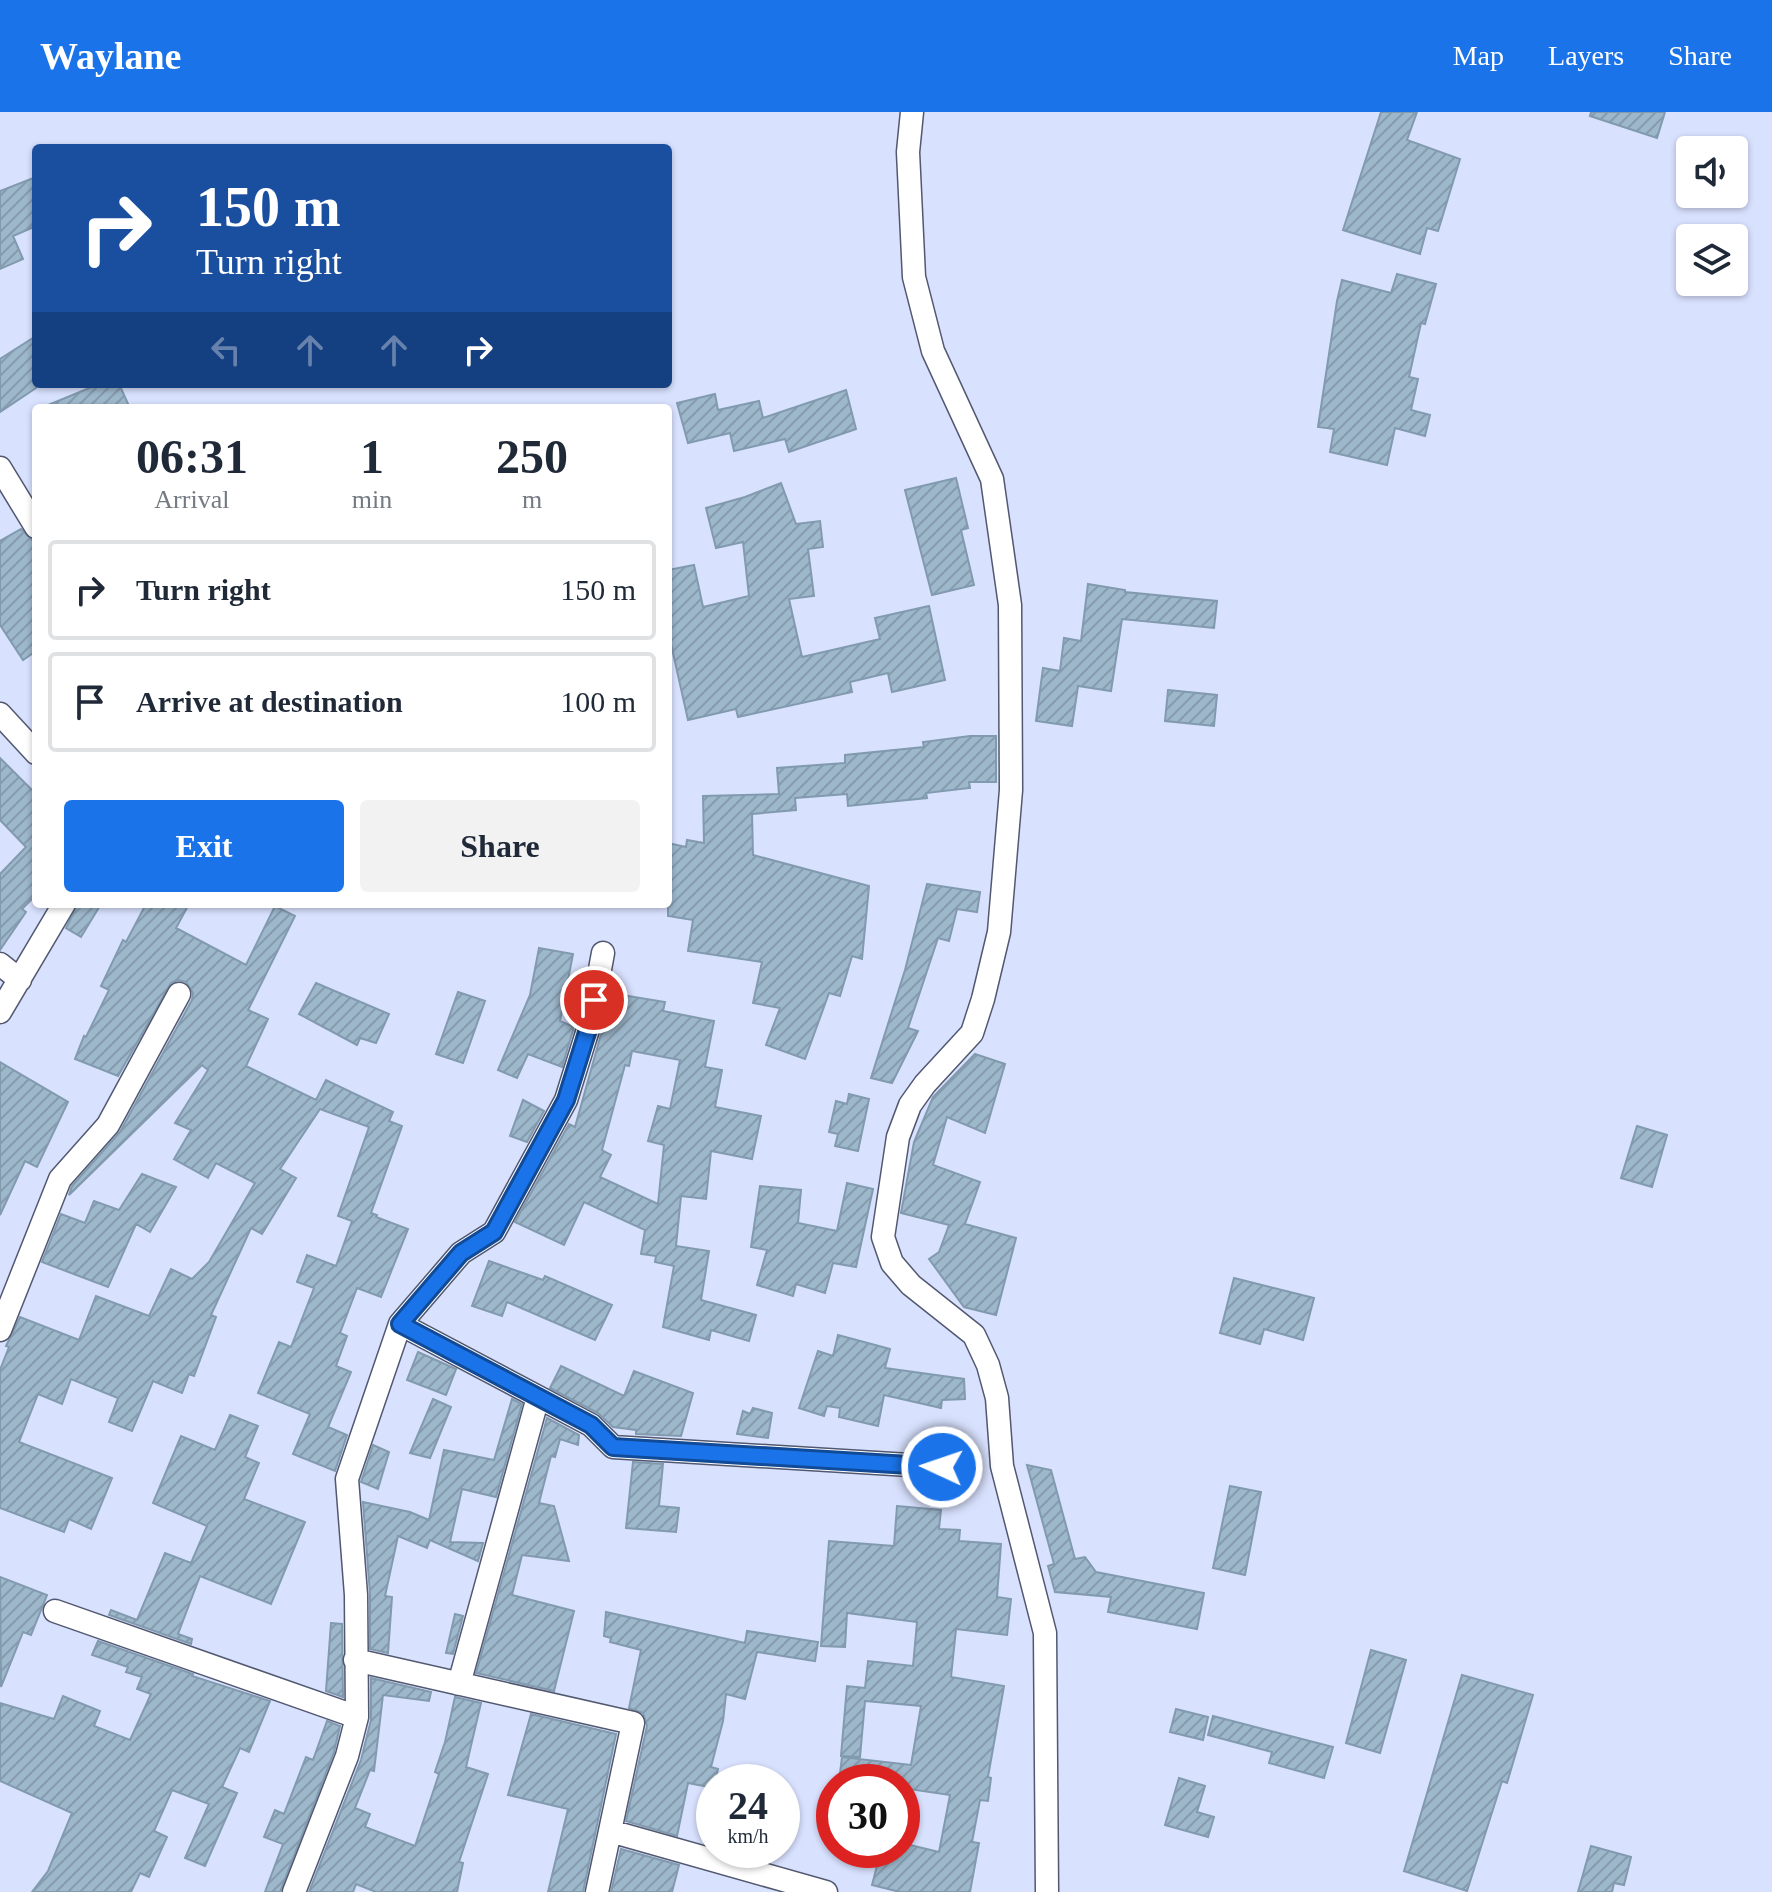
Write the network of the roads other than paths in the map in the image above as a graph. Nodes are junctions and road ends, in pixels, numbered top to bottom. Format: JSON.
{"nodes":[{"id":1,"x":912,"y":112,"type":"edge"},
{"id":2,"x":0,"y":468,"type":"edge"},
{"id":3,"x":32,"y":520,"type":"edge"},
{"id":4,"x":0,"y":714,"type":"edge"},
{"id":5,"x":32,"y":749,"type":"edge"},
{"id":6,"x":62,"y":908,"type":"edge"},
{"id":7,"x":603,"y":953,"type":"dead end"},
{"id":8,"x":0,"y":964,"type":"edge"},
{"id":9,"x":20,"y":980,"type":"junction"},
{"id":10,"x":179,"y":994,"type":"dead end"},
{"id":11,"x":0,"y":1012,"type":"edge"},
{"id":12,"x":2,"y":1321,"type":"edge"},
{"id":13,"x":400,"y":1324,"type":"junction"},
{"id":14,"x":538,"y":1397,"type":"junction"},
{"id":15,"x":942,"y":1467,"type":"dead end"},
{"id":16,"x":55,"y":1611,"type":"dead end"},
{"id":17,"x":355,"y":1660,"type":"junction"},
{"id":18,"x":459,"y":1684,"type":"junction"},
{"id":19,"x":357,"y":1717,"type":"junction"},
{"id":20,"x":610,"y":1831,"type":"junction"},
{"id":21,"x":792,"y":1887,"type":"edge"},
{"id":22,"x":294,"y":1892,"type":"edge"},
{"id":23,"x":597,"y":1892,"type":"edge"},
{"id":24,"x":826,"y":1892,"type":"edge"},
{"id":25,"x":1047,"y":1892,"type":"edge"}],
"edges":[{"from":1,"to":25,"type":"street"},
{"from":2,"to":3,"type":"street"},
{"from":4,"to":5,"type":"street"},
{"from":6,"to":9,"type":"street"},
{"from":7,"to":13,"type":"street"},
{"from":8,"to":9,"type":"street"},
{"from":9,"to":11,"type":"street"},
{"from":10,"to":12,"type":"street"},
{"from":13,"to":14,"type":"street"},
{"from":13,"to":17,"type":"street"},
{"from":14,"to":15,"type":"street"},
{"from":14,"to":18,"type":"street"},
{"from":16,"to":19,"type":"street"},
{"from":17,"to":18,"type":"street"},
{"from":17,"to":19,"type":"street"},
{"from":18,"to":20,"type":"street"},
{"from":19,"to":22,"type":"street"},
{"from":20,"to":21,"type":"street"},
{"from":20,"to":23,"type":"street"},
{"from":21,"to":24,"type":"street"}]}
